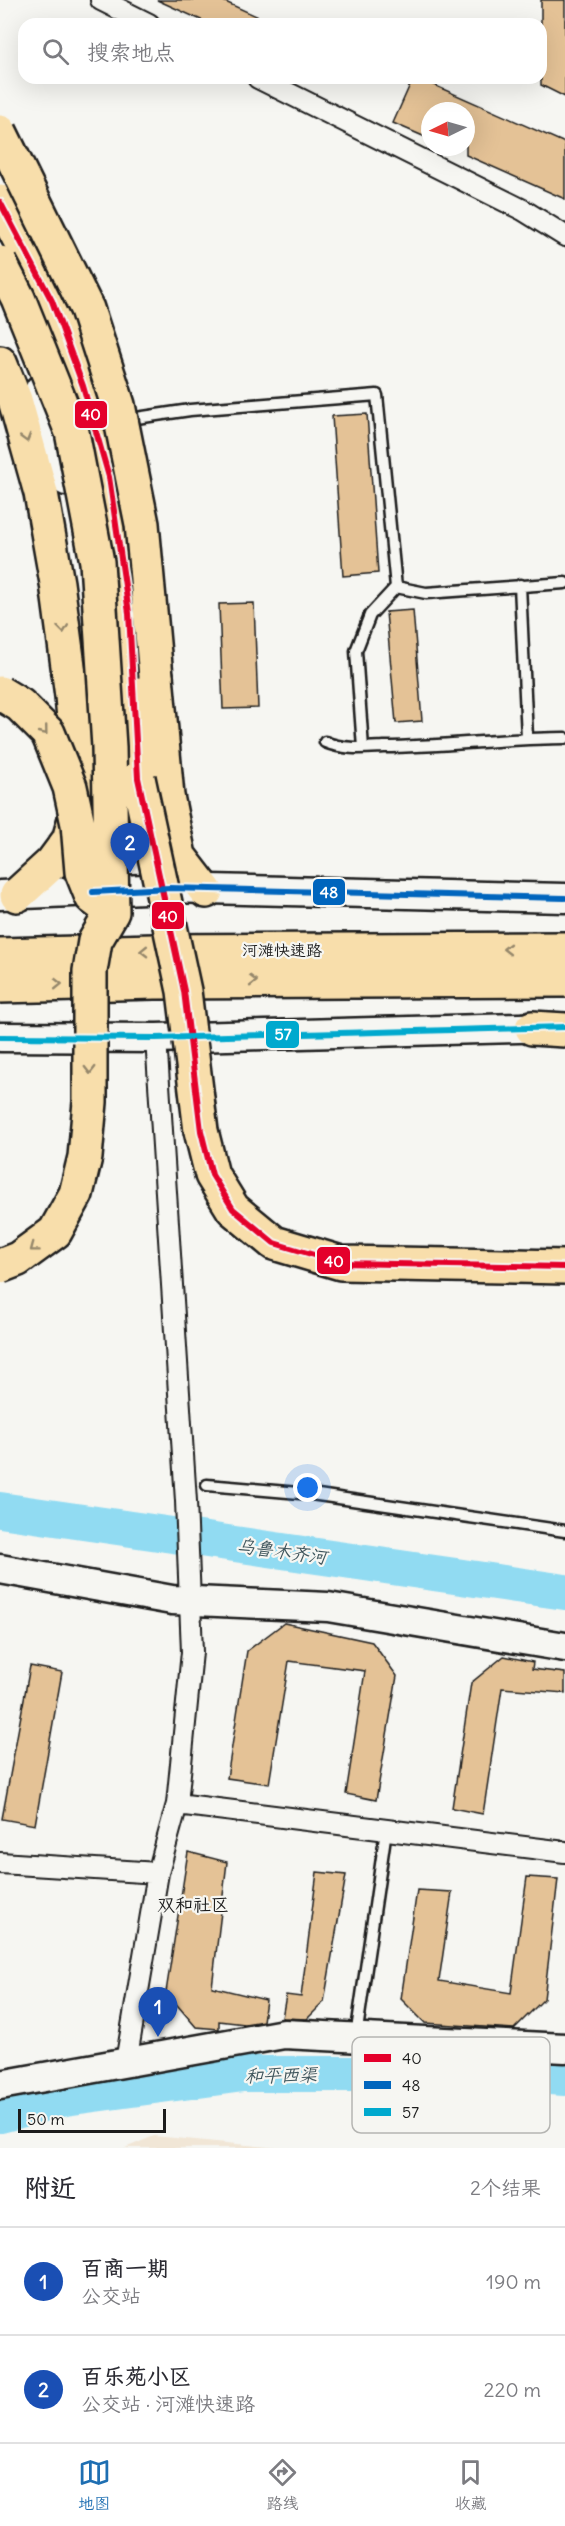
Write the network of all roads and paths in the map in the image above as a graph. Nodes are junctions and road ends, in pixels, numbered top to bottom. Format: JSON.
{"nodes":[{"id":1,"x":101,"y":0,"type":"edge"},
{"id":2,"x":137,"y":18,"type":"edge"},
{"id":3,"x":270,"y":84,"type":"edge"},
{"id":4,"x":0,"y":132,"type":"edge"},
{"id":5,"x":0,"y":182,"type":"edge"},
{"id":6,"x":0,"y":202,"type":"edge"},
{"id":7,"x":565,"y":236,"type":"edge"},
{"id":8,"x":0,"y":263,"type":"edge"},
{"id":9,"x":0,"y":281,"type":"edge"},
{"id":10,"x":0,"y":363,"type":"edge"},
{"id":11,"x":105,"y":423,"type":"junction"},
{"id":12,"x":565,"y":583,"type":"edge"},
{"id":13,"x":520,"y":585,"type":"junction"},
{"id":14,"x":396,"y":587,"type":"junction"},
{"id":15,"x":0,"y":693,"type":"edge"},
{"id":16,"x":527,"y":738,"type":"junction"},
{"id":17,"x":565,"y":738,"type":"edge"},
{"id":18,"x":325,"y":742,"type":"dead end"},
{"id":19,"x":363,"y":748,"type":"junction"},
{"id":20,"x":195,"y":890,"type":"junction"},
{"id":21,"x":9,"y":895,"type":"edge"},
{"id":22,"x":565,"y":898,"type":"edge"},
{"id":23,"x":112,"y":912,"type":"junction"},
{"id":24,"x":565,"y":949,"type":"edge"},
{"id":25,"x":0,"y":955,"type":"edge"},
{"id":26,"x":565,"y":980,"type":"edge"},
{"id":27,"x":0,"y":986,"type":"edge"},
{"id":28,"x":532,"y":1028,"type":"joint"},
{"id":29,"x":565,"y":1028,"type":"edge"},
{"id":30,"x":0,"y":1037,"type":"edge"},
{"id":31,"x":156,"y":1038,"type":"junction"},
{"id":32,"x":0,"y":1266,"type":"edge"},
{"id":33,"x":565,"y":1267,"type":"edge"},
{"id":34,"x":207,"y":1485,"type":"dead end"},
{"id":35,"x":565,"y":1531,"type":"edge"},
{"id":36,"x":0,"y":1569,"type":"edge"},
{"id":37,"x":190,"y":1590,"type":"junction"},
{"id":38,"x":565,"y":1647,"type":"edge"},
{"id":39,"x":177,"y":1804,"type":"junction"},
{"id":40,"x":386,"y":1830,"type":"junction"},
{"id":41,"x":565,"y":1852,"type":"edge"},
{"id":42,"x":0,"y":1863,"type":"edge"},
{"id":43,"x":158,"y":1873,"type":"junction"},
{"id":44,"x":356,"y":2037,"type":"joint"},
{"id":45,"x":550,"y":2047,"type":"edge"},
{"id":46,"x":565,"y":2048,"type":"edge"},
{"id":47,"x":126,"y":2062,"type":"junction"},
{"id":48,"x":0,"y":2085,"type":"edge"}],
"edges":[{"from":1,"to":2,"type":"street"},
{"from":3,"to":7,"type":"street"},
{"from":4,"to":20,"type":"highway","bridge":true},
{"from":5,"to":11,"type":"street"},
{"from":6,"to":33,"type":"highway","bridge":true},
{"from":8,"to":23,"type":"highway","bridge":true},
{"from":9,"to":21,"type":"street"},
{"from":10,"to":21,"type":"highway","one_way":true},
{"from":11,"to":14,"type":"lane"},
{"from":11,"to":20,"type":"street"},
{"from":12,"to":13,"type":"lane"},
{"from":13,"to":14,"type":"lane"},
{"from":13,"to":16,"type":"lane"},
{"from":14,"to":19,"type":"lane"},
{"from":15,"to":23,"type":"highway","one_way":true,"bridge":true},
{"from":16,"to":17,"type":"lane"},
{"from":16,"to":19,"type":"lane"},
{"from":18,"to":19,"type":"lane"},
{"from":20,"to":21,"type":"street"},
{"from":20,"to":22,"type":"street"},
{"from":23,"to":32,"type":"highway","one_way":true,"bridge":true},
{"from":24,"to":25,"type":"highway","name":"河滩快速路","one_way":true},
{"from":27,"to":26,"type":"highway","name":"河滩快速路","one_way":true},
{"from":28,"to":29,"type":"highway"},
{"from":28,"to":31,"type":"street"},
{"from":30,"to":31,"type":"street"},
{"from":31,"to":37,"type":"street"},
{"from":34,"to":35,"type":"lane"},
{"from":36,"to":37,"type":"street"},
{"from":37,"to":38,"type":"street"},
{"from":37,"to":39,"type":"street"},
{"from":39,"to":40,"type":"street"},
{"from":39,"to":43,"type":"street"},
{"from":40,"to":41,"type":"street"},
{"from":40,"to":44,"type":"lane"},
{"from":42,"to":43,"type":"street"},
{"from":43,"to":47,"type":"street"},
{"from":44,"to":47,"type":"street"},
{"from":45,"to":46,"type":"street"},
{"from":47,"to":48,"type":"street"}]}
